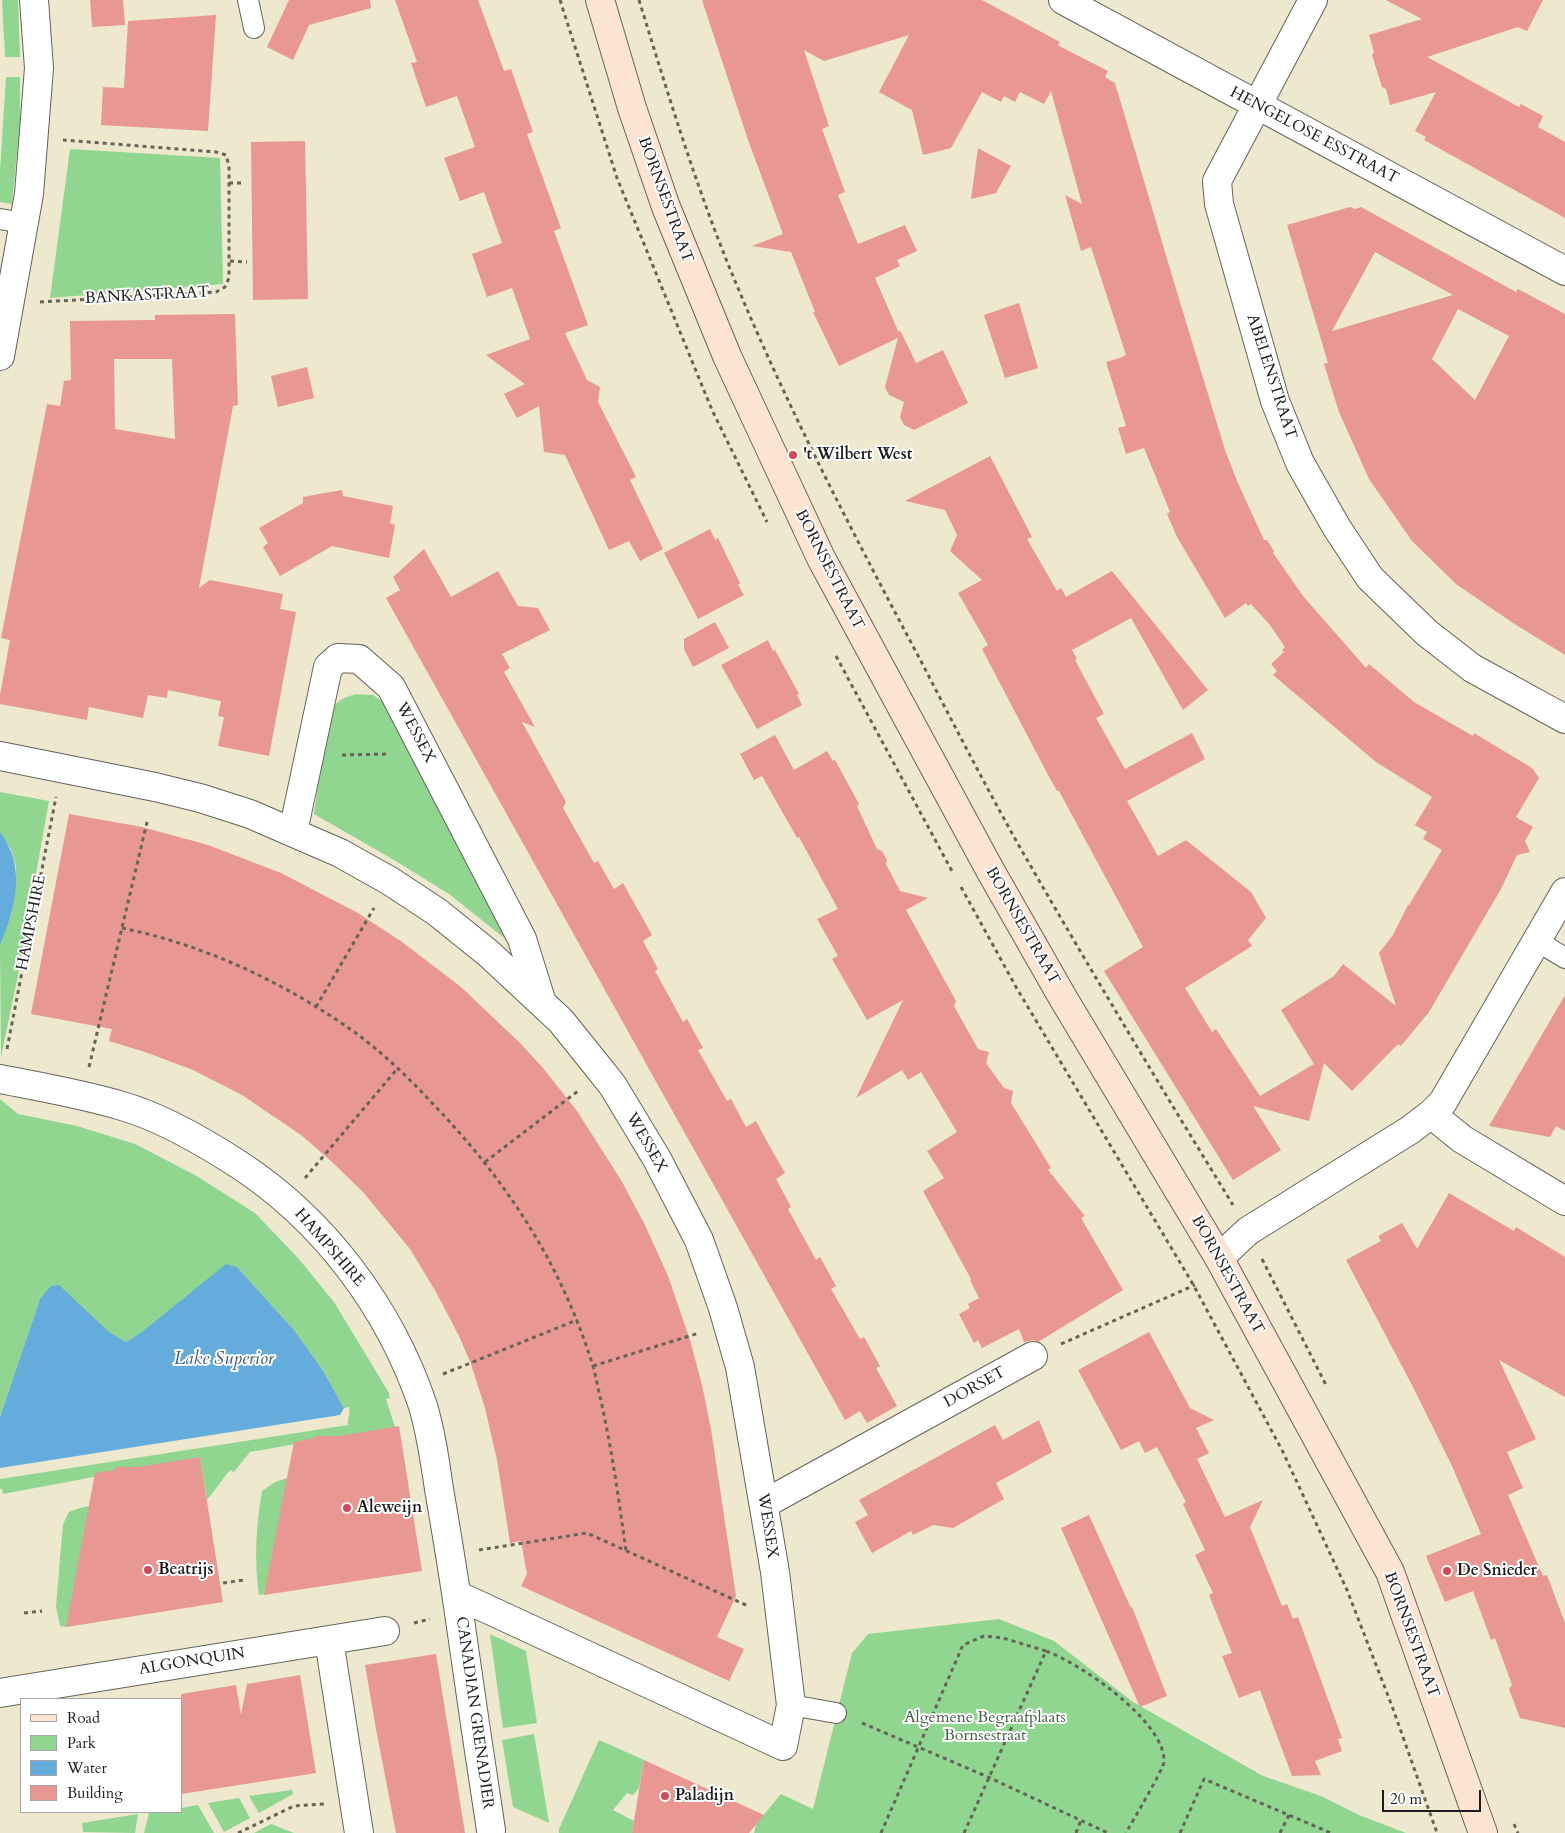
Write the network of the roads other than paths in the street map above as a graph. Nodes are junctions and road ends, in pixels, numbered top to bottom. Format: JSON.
{"nodes":[{"id":1,"x":34,"y":0,"type":"edge"},
{"id":2,"x":248,"y":0,"type":"edge"},
{"id":3,"x":600,"y":0,"type":"edge"},
{"id":4,"x":1063,"y":0,"type":"edge"},
{"id":5,"x":1313,"y":0,"type":"edge"},
{"id":6,"x":254,"y":28,"type":"dead end"},
{"id":7,"x":1257,"y":106,"type":"junction"},
{"id":8,"x":12,"y":221,"type":"edge"},
{"id":9,"x":1565,"y":271,"type":"edge"},
{"id":10,"x":0,"y":356,"type":"edge"},
{"id":11,"x":1565,"y":718,"type":"edge"},
{"id":12,"x":0,"y":756,"type":"edge"},
{"id":13,"x":293,"y":832,"type":"junction"},
{"id":14,"x":1565,"y":892,"type":"edge"},
{"id":15,"x":1537,"y":941,"type":"junction"},
{"id":16,"x":1565,"y":958,"type":"edge"},
{"id":17,"x":542,"y":1001,"type":"junction"},
{"id":18,"x":1,"y":1079,"type":"edge"},
{"id":19,"x":1431,"y":1114,"type":"junction"},
{"id":20,"x":1565,"y":1201,"type":"edge"},
{"id":21,"x":1219,"y":1258,"type":"junction"},
{"id":22,"x":1033,"y":1356,"type":"road end"},
{"id":23,"x":764,"y":1504,"type":"junction"},
{"id":24,"x":458,"y":1603,"type":"junction"},
{"id":25,"x":385,"y":1631,"type":"road end"},
{"id":26,"x":330,"y":1640,"type":"junction"},
{"id":27,"x":0,"y":1693,"type":"edge"},
{"id":28,"x":791,"y":1705,"type":"junction"},
{"id":29,"x":836,"y":1713,"type":"road end"},
{"id":30,"x":491,"y":1830,"type":"dead end"},
{"id":31,"x":359,"y":1833,"type":"edge"},
{"id":32,"x":1483,"y":1833,"type":"edge"}],
"edges":[{"from":1,"to":8,"type":"street"},
{"from":2,"to":6,"type":"lane"},
{"from":3,"to":21,"type":"main road","name":"BORNSESTRAAT"},
{"from":4,"to":7,"type":"street","name":"HENGELOSE ESSTRAAT"},
{"from":5,"to":7,"type":"street","name":"ABELENSTRAAT"},
{"from":7,"to":9,"type":"street","name":"HENGELOSE ESSTRAAT"},
{"from":7,"to":11,"type":"street","name":"ABELENSTRAAT"},
{"from":8,"to":10,"type":"street"},
{"from":12,"to":13,"type":"street","name":"WESSEX"},
{"from":13,"to":17,"type":"street","name":"WESSEX"},
{"from":13,"to":17,"type":"street","name":"WESSEX"},
{"from":14,"to":15,"type":"street"},
{"from":15,"to":16,"type":"lane"},
{"from":15,"to":19,"type":"street"},
{"from":17,"to":23,"type":"street","name":"WESSEX"},
{"from":18,"to":24,"type":"street","name":"HAMPSHIRE"},
{"from":19,"to":20,"type":"street"},
{"from":19,"to":21,"type":"street"},
{"from":21,"to":32,"type":"main road","name":"BORNSESTRAAT"},
{"from":22,"to":23,"type":"street","name":"DORSET"},
{"from":23,"to":28,"type":"street","name":"WESSEX"},
{"from":24,"to":28,"type":"street","name":"WESSEX"},
{"from":24,"to":30,"type":"street","name":"CANADIAN GRENADIER"},
{"from":25,"to":26,"type":"street","name":"ALGONQUIN"},
{"from":26,"to":27,"type":"street","name":"ALGONQUIN"},
{"from":26,"to":31,"type":"street"},
{"from":28,"to":29,"type":"lane"}]}
